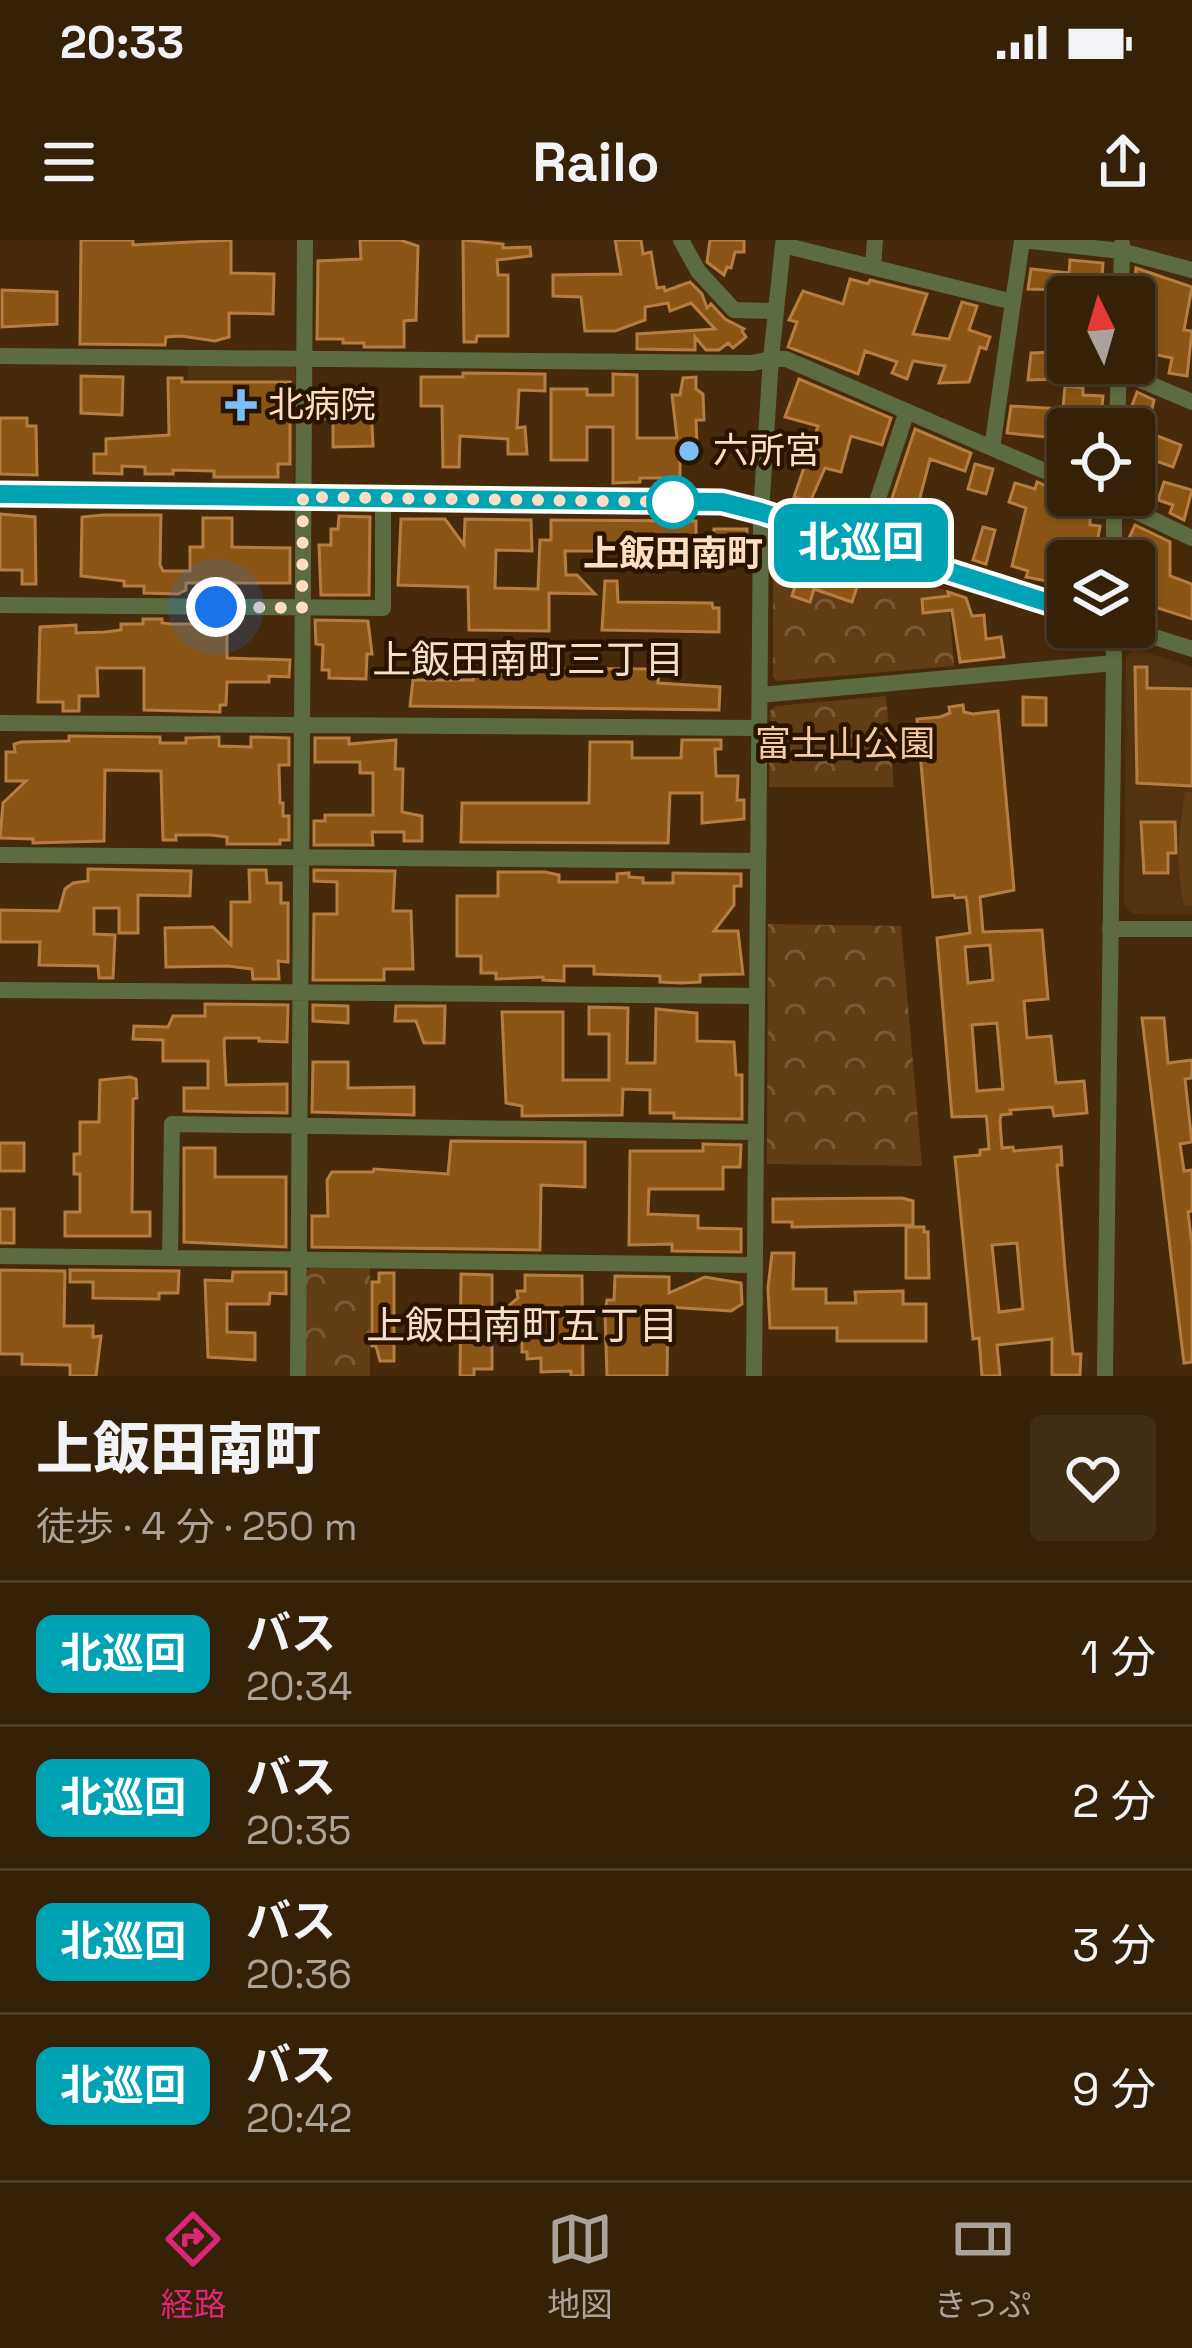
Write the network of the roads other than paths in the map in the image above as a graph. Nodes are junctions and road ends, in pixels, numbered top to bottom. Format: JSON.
{"nodes":[{"id":1,"x":305,"y":240,"type":"edge"},
{"id":2,"x":681,"y":240,"type":"edge"},
{"id":3,"x":875,"y":240,"type":"edge"},
{"id":4,"x":1022,"y":241,"type":"edge"},
{"id":5,"x":783,"y":243,"type":"edge"},
{"id":6,"x":1122,"y":246,"type":"edge"},
{"id":7,"x":873,"y":267,"type":"junction"},
{"id":8,"x":1192,"y":270,"type":"edge"},
{"id":9,"x":1121,"y":276,"type":"edge"},
{"id":10,"x":1013,"y":302,"type":"junction"},
{"id":11,"x":776,"y":311,"type":"junction"},
{"id":12,"x":0,"y":356,"type":"edge"},
{"id":13,"x":304,"y":359,"type":"junction"},
{"id":14,"x":771,"y":359,"type":"junction"},
{"id":15,"x":1154,"y":384,"type":"edge"},
{"id":16,"x":1192,"y":402,"type":"edge"},
{"id":17,"x":907,"y":411,"type":"junction"},
{"id":18,"x":992,"y":448,"type":"junction"},
{"id":19,"x":1047,"y":472,"type":"edge"},
{"id":20,"x":0,"y":494,"type":"edge"},
{"id":21,"x":303,"y":497,"type":"junction"},
{"id":22,"x":382,"y":498,"type":"junction"},
{"id":23,"x":761,"y":512,"type":"junction"},
{"id":24,"x":1148,"y":516,"type":"edge"},
{"id":25,"x":1192,"y":538,"type":"edge"},
{"id":26,"x":862,"y":544,"type":"junction"},
{"id":27,"x":1047,"y":602,"type":"edge"},
{"id":28,"x":0,"y":605,"type":"edge"},
{"id":29,"x":302,"y":608,"type":"junction"},
{"id":30,"x":1155,"y":637,"type":"edge"},
{"id":31,"x":1114,"y":648,"type":"edge"},
{"id":32,"x":1192,"y":649,"type":"edge"},
{"id":33,"x":1114,"y":663,"type":"junction"},
{"id":34,"x":760,"y":695,"type":"junction"},
{"id":35,"x":0,"y":723,"type":"edge"},
{"id":36,"x":302,"y":725,"type":"junction"},
{"id":37,"x":759,"y":728,"type":"junction"},
{"id":38,"x":0,"y":855,"type":"edge"},
{"id":39,"x":301,"y":857,"type":"junction"},
{"id":40,"x":758,"y":861,"type":"junction"},
{"id":41,"x":1110,"y":929,"type":"junction"},
{"id":42,"x":1192,"y":929,"type":"edge"},
{"id":43,"x":0,"y":990,"type":"edge"},
{"id":44,"x":300,"y":991,"type":"junction"},
{"id":45,"x":757,"y":996,"type":"junction"},
{"id":46,"x":299,"y":1127,"type":"junction"},
{"id":47,"x":756,"y":1132,"type":"junction"},
{"id":48,"x":0,"y":1256,"type":"edge"},
{"id":49,"x":170,"y":1257,"type":"junction"},
{"id":50,"x":298,"y":1260,"type":"junction"},
{"id":51,"x":754,"y":1265,"type":"junction"},
{"id":52,"x":298,"y":1376,"type":"edge"},
{"id":53,"x":754,"y":1376,"type":"edge"},
{"id":54,"x":1105,"y":1376,"type":"edge"}],
"edges":[{"from":1,"to":13,"type":"street"},
{"from":2,"to":11,"type":"street"},
{"from":3,"to":7,"type":"street"},
{"from":4,"to":6,"type":"street"},
{"from":4,"to":10,"type":"street"},
{"from":5,"to":7,"type":"street"},
{"from":5,"to":11,"type":"street"},
{"from":6,"to":8,"type":"street"},
{"from":6,"to":9,"type":"street"},
{"from":7,"to":10,"type":"street"},
{"from":10,"to":18,"type":"street"},
{"from":11,"to":14,"type":"street"},
{"from":12,"to":13,"type":"street"},
{"from":13,"to":14,"type":"street"},
{"from":13,"to":21,"type":"street"},
{"from":14,"to":17,"type":"street"},
{"from":14,"to":23,"type":"street"},
{"from":15,"to":16,"type":"street"},
{"from":17,"to":18,"type":"street"},
{"from":17,"to":26,"type":"street"},
{"from":18,"to":19,"type":"street"},
{"from":20,"to":21,"type":"street"},
{"from":21,"to":22,"type":"street"},
{"from":21,"to":29,"type":"street"},
{"from":22,"to":23,"type":"street"},
{"from":22,"to":29,"type":"street"},
{"from":23,"to":26,"type":"street"},
{"from":23,"to":34,"type":"street"},
{"from":24,"to":25,"type":"street"},
{"from":26,"to":27,"type":"street"},
{"from":28,"to":29,"type":"street"},
{"from":29,"to":36,"type":"street"},
{"from":30,"to":32,"type":"street"},
{"from":31,"to":33,"type":"street"},
{"from":33,"to":34,"type":"street"},
{"from":33,"to":41,"type":"street"},
{"from":34,"to":37,"type":"street"},
{"from":35,"to":36,"type":"street"},
{"from":36,"to":37,"type":"street"},
{"from":36,"to":39,"type":"street"},
{"from":37,"to":40,"type":"street"},
{"from":38,"to":39,"type":"street"},
{"from":39,"to":40,"type":"street"},
{"from":39,"to":44,"type":"street"},
{"from":40,"to":45,"type":"street"},
{"from":41,"to":42,"type":"street"},
{"from":41,"to":54,"type":"street"},
{"from":43,"to":44,"type":"street"},
{"from":44,"to":45,"type":"street"},
{"from":44,"to":46,"type":"street"},
{"from":45,"to":47,"type":"street"},
{"from":46,"to":47,"type":"street"},
{"from":46,"to":49,"type":"street"},
{"from":46,"to":50,"type":"street"},
{"from":47,"to":51,"type":"street"},
{"from":48,"to":49,"type":"street"},
{"from":49,"to":50,"type":"street"},
{"from":50,"to":51,"type":"street"},
{"from":50,"to":52,"type":"street"},
{"from":51,"to":53,"type":"street"}]}
